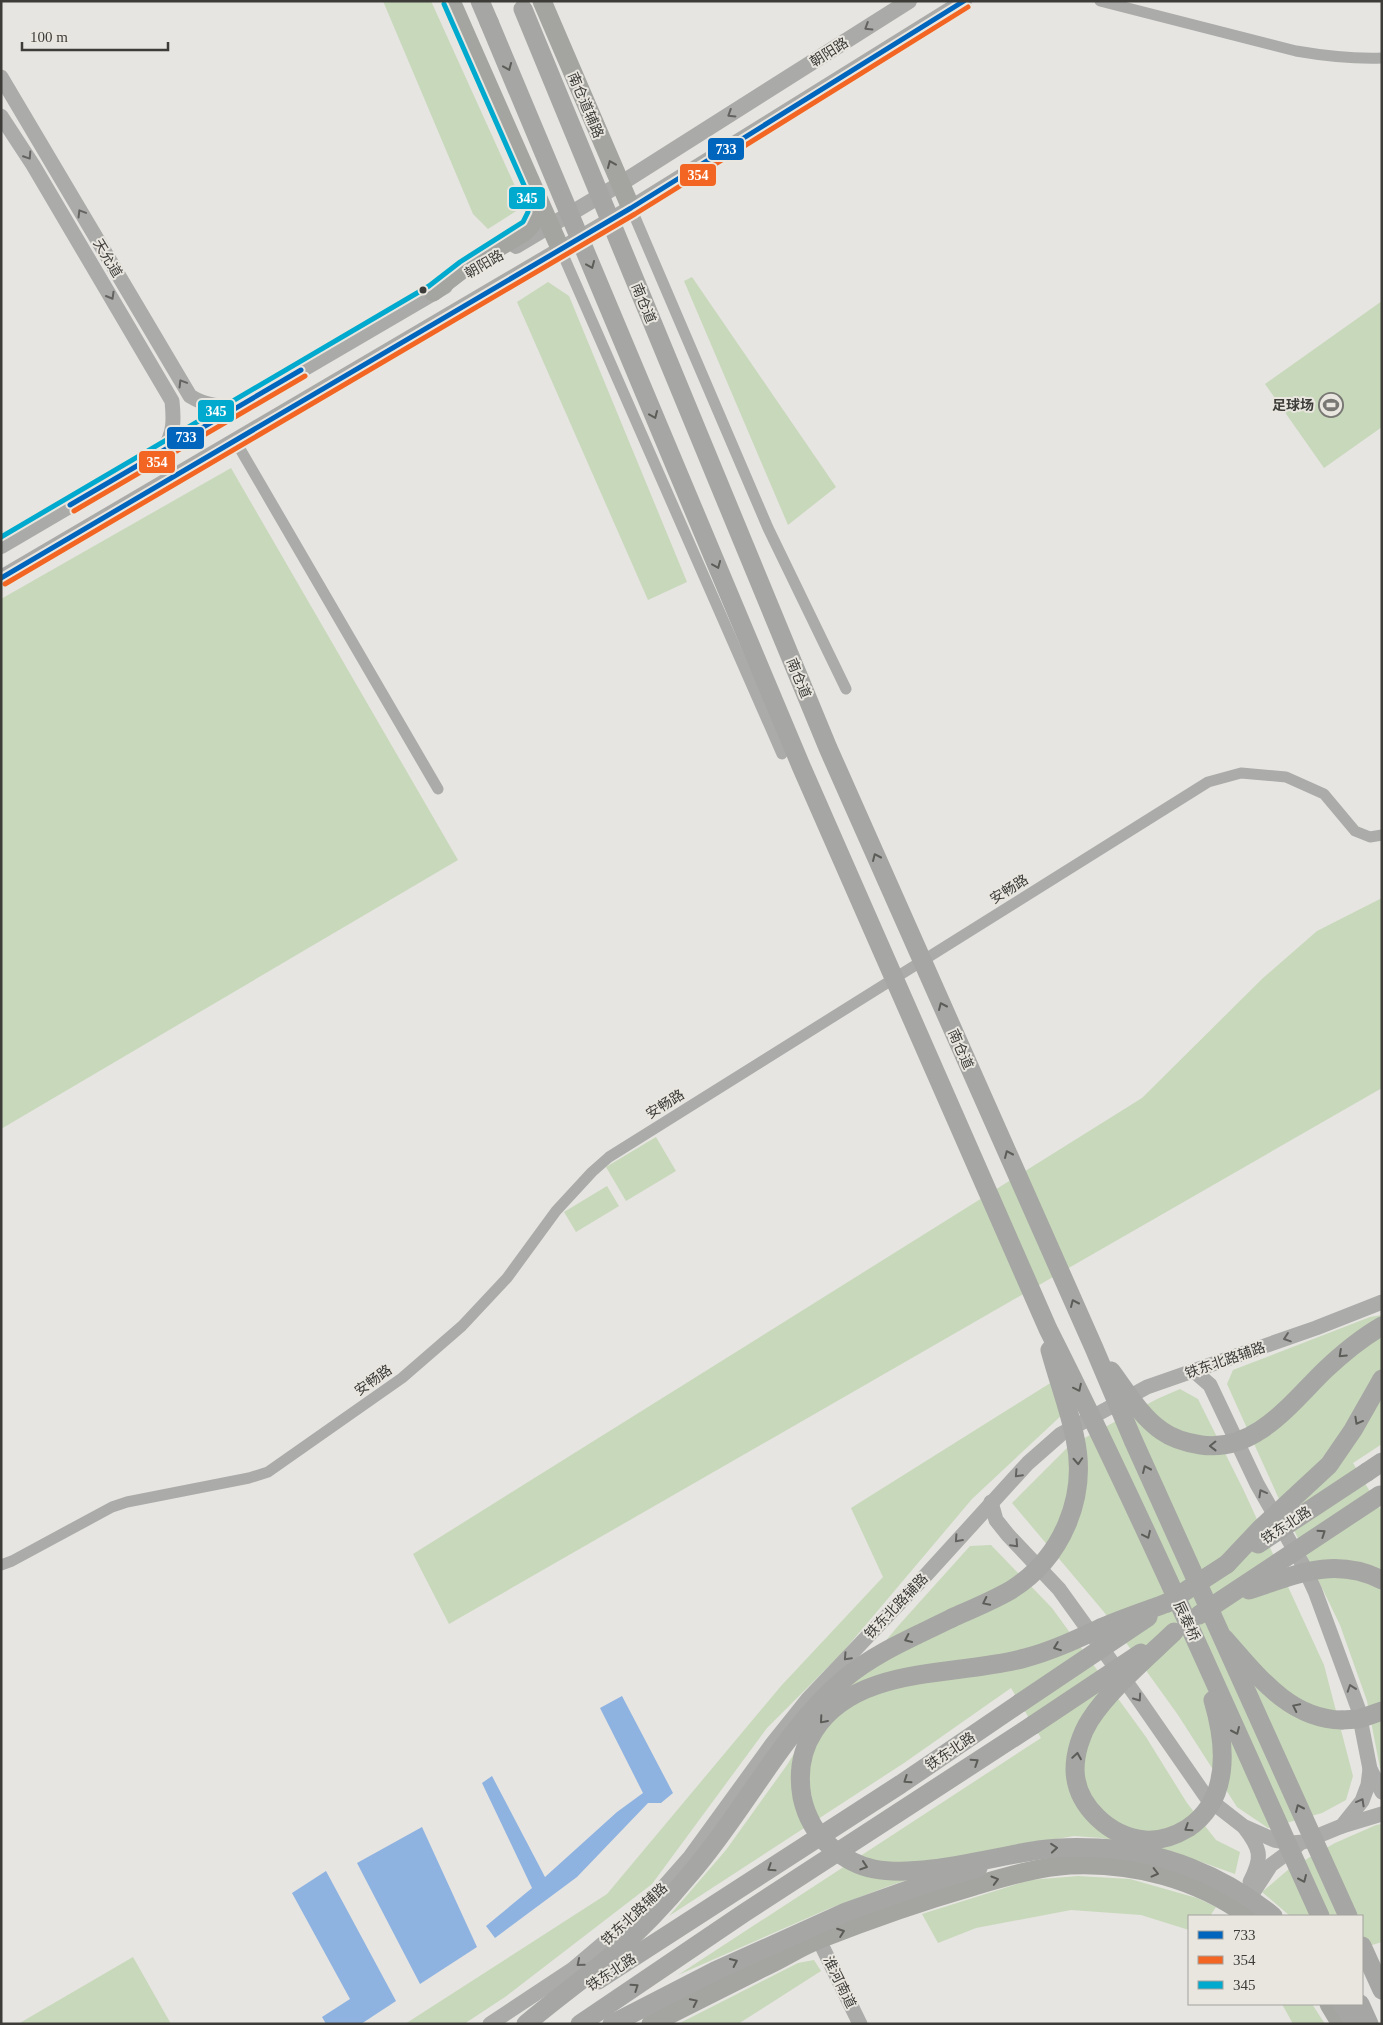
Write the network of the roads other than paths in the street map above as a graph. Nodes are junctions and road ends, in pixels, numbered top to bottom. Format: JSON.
{"nodes":[{"id":1,"x":451,"y":1,"type":"edge"},
{"id":2,"x":480,"y":1,"type":"edge"},
{"id":3,"x":542,"y":1,"type":"edge"},
{"id":4,"x":909,"y":1,"type":"edge"},
{"id":5,"x":964,"y":1,"type":"edge"},
{"id":6,"x":1100,"y":1,"type":"edge"},
{"id":7,"x":521,"y":5,"type":"edge"},
{"id":8,"x":1382,"y":58,"type":"edge"},
{"id":9,"x":1,"y":77,"type":"edge"},
{"id":10,"x":1,"y":116,"type":"edge"},
{"id":11,"x":620,"y":184,"type":"junction"},
{"id":12,"x":534,"y":190,"type":"junction"},
{"id":13,"x":631,"y":208,"type":"junction"},
{"id":14,"x":550,"y":226,"type":"junction"},
{"id":15,"x":560,"y":248,"type":"junction"},
{"id":16,"x":433,"y":292,"type":"junction"},
{"id":17,"x":239,"y":406,"type":"junction"},
{"id":18,"x":236,"y":442,"type":"junction"},
{"id":19,"x":164,"y":449,"type":"junction"},
{"id":20,"x":1,"y":546,"type":"edge"},
{"id":21,"x":1,"y":578,"type":"edge"},
{"id":22,"x":846,"y":689,"type":"dead end"},
{"id":23,"x":782,"y":754,"type":"dead end"},
{"id":24,"x":438,"y":789,"type":"dead end"},
{"id":25,"x":1382,"y":835,"type":"edge"},
{"id":26,"x":1382,"y":1302,"type":"edge"},
{"id":27,"x":1382,"y":1326,"type":"edge"},
{"id":28,"x":1048,"y":1329,"type":"junction"},
{"id":29,"x":1094,"y":1348,"type":"junction"},
{"id":30,"x":1194,"y":1371,"type":"junction"},
{"id":31,"x":1382,"y":1378,"type":"edge"},
{"id":32,"x":1375,"y":1467,"type":"edge"},
{"id":33,"x":1381,"y":1494,"type":"edge"},
{"id":34,"x":991,"y":1502,"type":"junction"},
{"id":35,"x":1227,"y":1564,"type":"junction"},
{"id":36,"x":1,"y":1565,"type":"edge"},
{"id":37,"x":1382,"y":1580,"type":"edge"},
{"id":38,"x":1226,"y":1597,"type":"junction"},
{"id":39,"x":1167,"y":1603,"type":"junction"},
{"id":40,"x":1174,"y":1632,"type":"junction"},
{"id":41,"x":1220,"y":1634,"type":"junction"},
{"id":42,"x":1194,"y":1637,"type":"junction"},
{"id":43,"x":1382,"y":1711,"type":"edge"},
{"id":44,"x":1370,"y":1769,"type":"junction"},
{"id":45,"x":1382,"y":1792,"type":"edge"},
{"id":46,"x":1382,"y":1814,"type":"edge"},
{"id":47,"x":1243,"y":1826,"type":"junction"},
{"id":48,"x":1342,"y":1826,"type":"junction"},
{"id":49,"x":1302,"y":1842,"type":"junction"},
{"id":50,"x":1006,"y":1856,"type":"junction"},
{"id":51,"x":1242,"y":1911,"type":"edge"},
{"id":52,"x":1272,"y":1915,"type":"edge"},
{"id":53,"x":1320,"y":1915,"type":"edge"},
{"id":54,"x":1348,"y":1915,"type":"edge"},
{"id":55,"x":819,"y":1940,"type":"junction"},
{"id":56,"x":1363,"y":1948,"type":"edge"},
{"id":57,"x":1382,"y":1990,"type":"edge"},
{"id":58,"x":1331,"y":2005,"type":"edge"},
{"id":59,"x":1343,"y":2005,"type":"edge"},
{"id":60,"x":1360,"y":2005,"type":"edge"},
{"id":61,"x":490,"y":2024,"type":"edge"},
{"id":62,"x":527,"y":2024,"type":"edge"},
{"id":63,"x":580,"y":2024,"type":"edge"},
{"id":64,"x":612,"y":2024,"type":"edge"},
{"id":65,"x":651,"y":2024,"type":"edge"},
{"id":66,"x":860,"y":2024,"type":"edge"},
{"id":67,"x":1342,"y":2024,"type":"edge"},
{"id":68,"x":1355,"y":2024,"type":"edge"},
{"id":69,"x":1369,"y":2024,"type":"edge"}],
"edges":[{"from":1,"to":12,"type":"main road"},
{"from":2,"to":28,"type":"highway","one_way":true,"bridge":true},
{"from":11,"to":3,"type":"main road","name":"南仓道辅路","one_way":true},
{"from":4,"to":11,"type":"main road","name":"朝阳路","one_way":true},
{"from":5,"to":13,"type":"main road","name":"朝阳路"},
{"from":6,"to":8,"type":"street"},
{"from":29,"to":7,"type":"highway","name":"南仓道","one_way":true,"bridge":true},
{"from":17,"to":9,"type":"street","name":"天允道","one_way":true},
{"from":10,"to":19,"type":"street","name":"天允道","one_way":true},
{"from":11,"to":13,"type":"main road","name":"南仓道辅路"},
{"from":11,"to":14,"type":"main road","name":"朝阳路"},
{"from":12,"to":14,"type":"main road"},
{"from":12,"to":16,"type":"main road"},
{"from":13,"to":15,"type":"main road","name":"朝阳路"},
{"from":13,"to":22,"type":"street"},
{"from":14,"to":15,"type":"main road"},
{"from":14,"to":16,"type":"main road","name":"朝阳路"},
{"from":15,"to":18,"type":"main road","name":"朝阳路"},
{"from":15,"to":23,"type":"street"},
{"from":16,"to":17,"type":"main road","name":"朝阳路"},
{"from":17,"to":19,"type":"main road","name":"朝阳路"},
{"from":18,"to":21,"type":"main road","name":"朝阳路"},
{"from":18,"to":24,"type":"street"},
{"from":19,"to":20,"type":"main road","name":"朝阳路"},
{"from":25,"to":36,"type":"street","name":"安畅路"},
{"from":26,"to":30,"type":"street","name":"铁东北路辅路","one_way":true},
{"from":27,"to":29,"type":"highway","one_way":true,"bridge":true},
{"from":28,"to":42,"type":"highway","name":"辰泰桥","one_way":true,"bridge":true},
{"from":28,"to":62,"type":"highway","one_way":true,"bridge":true},
{"from":41,"to":29,"type":"highway","name":"辰泰桥","one_way":true,"bridge":true},
{"from":30,"to":34,"type":"street","name":"铁东北路辅路","one_way":true},
{"from":44,"to":30,"type":"street","one_way":true},
{"from":31,"to":35,"type":"highway","one_way":true,"bridge":true},
{"from":32,"to":35,"type":"highway","name":"铁东北路","bridge":true},
{"from":38,"to":33,"type":"highway","name":"铁东北路","one_way":true,"bridge":true},
{"from":34,"to":47,"type":"street","one_way":true},
{"from":34,"to":61,"type":"street","name":"铁东北路辅路","one_way":true},
{"from":35,"to":39,"type":"highway","name":"铁东北路","bridge":true},
{"from":37,"to":38,"type":"highway","bridge":true},
{"from":38,"to":40,"type":"highway","name":"铁东北路","bridge":true},
{"from":39,"to":50,"type":"highway","one_way":true,"bridge":true},
{"from":39,"to":62,"type":"highway","name":"铁东北路","one_way":true,"bridge":true},
{"from":42,"to":40,"type":"highway","one_way":true,"bridge":true},
{"from":63,"to":40,"type":"highway","name":"铁东北路","one_way":true,"bridge":true},
{"from":43,"to":41,"type":"highway","one_way":true,"bridge":true},
{"from":54,"to":41,"type":"highway","name":"辰泰桥","one_way":true,"bridge":true},
{"from":42,"to":53,"type":"highway","name":"辰泰桥","one_way":true,"bridge":true},
{"from":44,"to":45,"type":"street"},
{"from":48,"to":44,"type":"street","one_way":true},
{"from":46,"to":48,"type":"street"},
{"from":47,"to":49,"type":"street"},
{"from":47,"to":51,"type":"street"},
{"from":48,"to":49,"type":"street"},
{"from":49,"to":51,"type":"street"},
{"from":50,"to":52,"type":"highway","one_way":true,"bridge":true},
{"from":64,"to":50,"type":"highway","one_way":true,"bridge":true},
{"from":55,"to":51,"type":"main road","one_way":true},
{"from":65,"to":55,"type":"main road","one_way":true},
{"from":55,"to":66,"type":"street","name":"淮河南道"},
{"from":56,"to":57,"type":"highway"},
{"from":58,"to":67,"type":"main road"},
{"from":59,"to":68,"type":"highway"},
{"from":60,"to":69,"type":"highway"}]}
